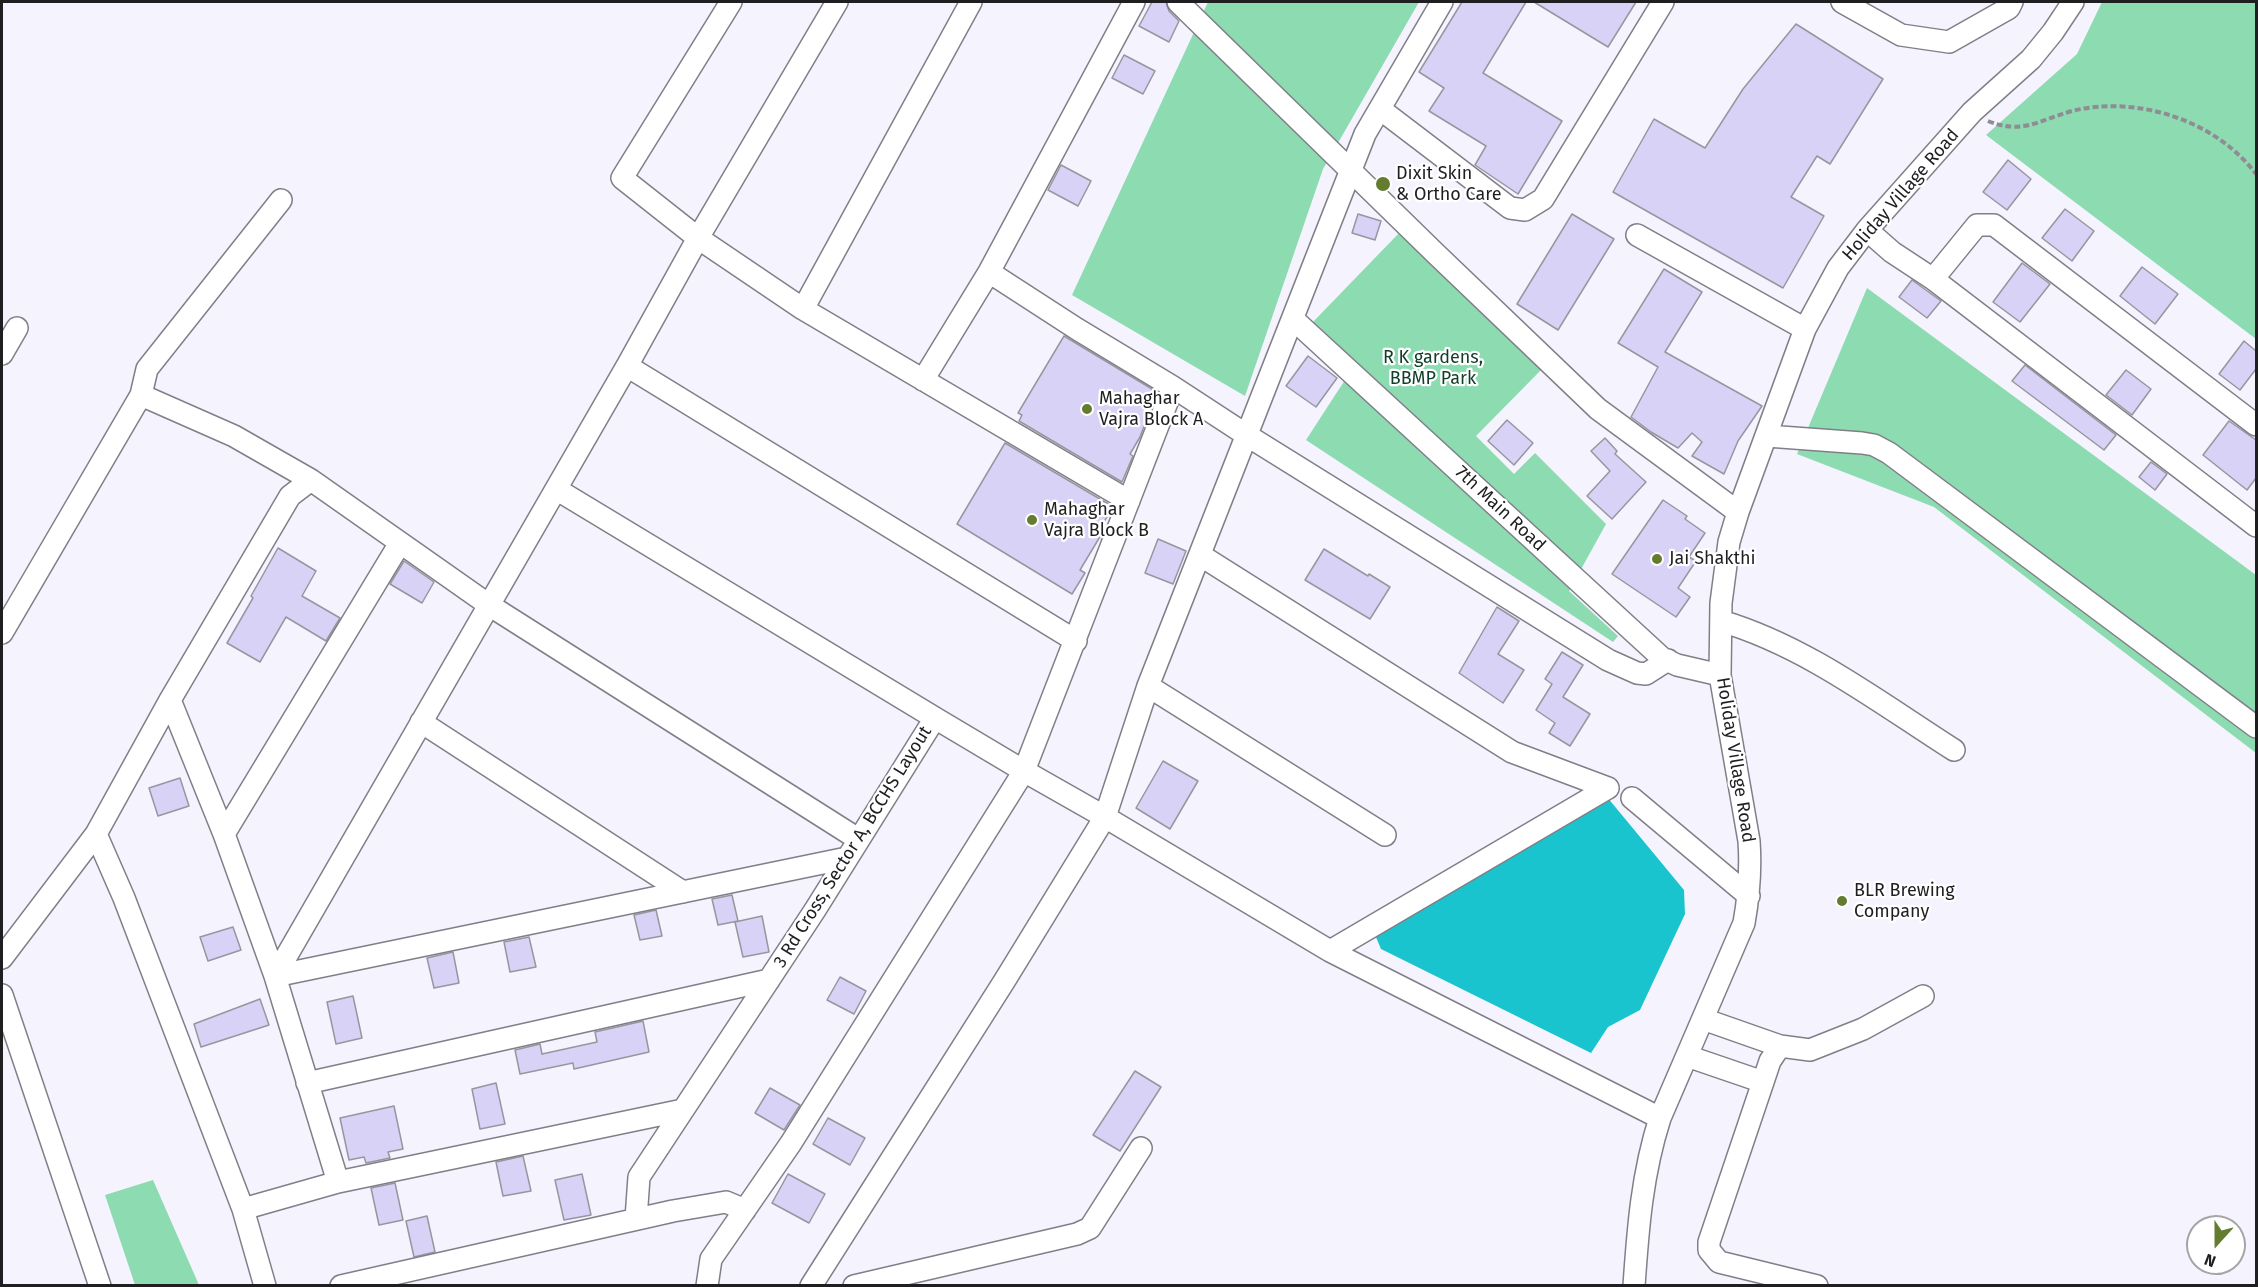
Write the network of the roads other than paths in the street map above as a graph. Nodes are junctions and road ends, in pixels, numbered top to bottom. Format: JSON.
{"nodes":[{"id":1,"x":731,"y":2,"type":"edge"},
{"id":2,"x":837,"y":2,"type":"edge"},
{"id":3,"x":971,"y":2,"type":"edge"},
{"id":4,"x":1134,"y":2,"type":"edge"},
{"id":5,"x":1178,"y":2,"type":"edge"},
{"id":6,"x":1442,"y":2,"type":"edge"},
{"id":7,"x":1663,"y":2,"type":"edge"},
{"id":8,"x":1842,"y":2,"type":"edge"},
{"id":9,"x":2012,"y":2,"type":"edge"},
{"id":10,"x":2071,"y":2,"type":"edge"},
{"id":11,"x":1380,"y":109,"type":"junction"},
{"id":12,"x":1351,"y":171,"type":"junction"},
{"id":13,"x":281,"y":200,"type":"dead end"},
{"id":14,"x":1867,"y":230,"type":"junction"},
{"id":15,"x":1637,"y":235,"type":"dead end"},
{"id":16,"x":698,"y":238,"type":"junction"},
{"id":17,"x":989,"y":272,"type":"junction"},
{"id":18,"x":1933,"y":279,"type":"junction"},
{"id":19,"x":803,"y":309,"type":"junction"},
{"id":20,"x":1293,"y":319,"type":"junction"},
{"id":21,"x":17,"y":328,"type":"dead end"},
{"id":22,"x":1805,"y":329,"type":"junction"},
{"id":23,"x":2,"y":354,"type":"edge"},
{"id":24,"x":627,"y":366,"type":"junction"},
{"id":25,"x":923,"y":380,"type":"junction"},
{"id":26,"x":1173,"y":387,"type":"junction"},
{"id":27,"x":141,"y":396,"type":"junction"},
{"id":28,"x":2256,"y":425,"type":"edge"},
{"id":29,"x":1248,"y":436,"type":"junction"},
{"id":30,"x":1767,"y":436,"type":"junction"},
{"id":31,"x":311,"y":480,"type":"junction"},
{"id":32,"x":556,"y":489,"type":"junction"},
{"id":33,"x":1129,"y":501,"type":"junction"},
{"id":34,"x":1738,"y":512,"type":"junction"},
{"id":35,"x":2256,"y":526,"type":"edge"},
{"id":36,"x":400,"y":543,"type":"junction"},
{"id":37,"x":1200,"y":555,"type":"junction"},
{"id":38,"x":489,"y":605,"type":"junction"},
{"id":39,"x":1721,"y":621,"type":"junction"},
{"id":40,"x":2,"y":633,"type":"edge"},
{"id":41,"x":1076,"y":641,"type":"junction"},
{"id":42,"x":1668,"y":660,"type":"junction"},
{"id":43,"x":1720,"y":675,"type":"junction"},
{"id":44,"x":1148,"y":686,"type":"junction"},
{"id":45,"x":170,"y":700,"type":"junction"},
{"id":46,"x":935,"y":718,"type":"junction"},
{"id":47,"x":421,"y":722,"type":"junction"},
{"id":48,"x":2256,"y":727,"type":"edge"},
{"id":49,"x":1954,"y":750,"type":"dead end"},
{"id":50,"x":1023,"y":771,"type":"junction"},
{"id":51,"x":1632,"y":798,"type":"dead end"},
{"id":52,"x":1106,"y":817,"type":"junction"},
{"id":53,"x":96,"y":834,"type":"junction"},
{"id":54,"x":224,"y":834,"type":"junction"},
{"id":55,"x":1384,"y":835,"type":"dead end"},
{"id":56,"x":858,"y":839,"type":"junction"},
{"id":57,"x":847,"y":858,"type":"junction"},
{"id":58,"x":682,"y":892,"type":"junction"},
{"id":59,"x":1749,"y":896,"type":"junction"},
{"id":60,"x":1330,"y":951,"type":"junction"},
{"id":61,"x":2,"y":958,"type":"edge"},
{"id":62,"x":275,"y":976,"type":"junction"},
{"id":63,"x":769,"y":980,"type":"junction"},
{"id":64,"x":2,"y":995,"type":"edge"},
{"id":65,"x":1923,"y":996,"type":"dead end"},
{"id":66,"x":1703,"y":1019,"type":"junction"},
{"id":67,"x":1780,"y":1046,"type":"junction"},
{"id":68,"x":1687,"y":1056,"type":"junction"},
{"id":69,"x":1763,"y":1082,"type":"junction"},
{"id":70,"x":307,"y":1083,"type":"junction"},
{"id":71,"x":683,"y":1110,"type":"junction"},
{"id":72,"x":1660,"y":1118,"type":"junction"},
{"id":73,"x":1141,"y":1148,"type":"dead end"},
{"id":74,"x":338,"y":1182,"type":"junction"},
{"id":75,"x":243,"y":1209,"type":"junction"},
{"id":76,"x":745,"y":1210,"type":"junction"},
{"id":77,"x":636,"y":1220,"type":"junction"},
{"id":78,"x":100,"y":1286,"type":"edge"},
{"id":79,"x":265,"y":1286,"type":"edge"},
{"id":80,"x":341,"y":1286,"type":"edge"},
{"id":81,"x":707,"y":1286,"type":"edge"},
{"id":82,"x":811,"y":1286,"type":"edge"},
{"id":83,"x":854,"y":1286,"type":"edge"},
{"id":84,"x":1634,"y":1286,"type":"edge"},
{"id":85,"x":1816,"y":1286,"type":"edge"}],
"edges":[{"from":1,"to":16,"type":"street"},
{"from":2,"to":16,"type":"street"},
{"from":3,"to":19,"type":"street"},
{"from":4,"to":17,"type":"street"},
{"from":5,"to":12,"type":"street"},
{"from":6,"to":11,"type":"street"},
{"from":7,"to":11,"type":"street"},
{"from":8,"to":9,"type":"street"},
{"from":10,"to":14,"type":"street","name":"Holiday Village Road"},
{"from":11,"to":12,"type":"street"},
{"from":12,"to":20,"type":"street"},
{"from":12,"to":34,"type":"street"},
{"from":13,"to":27,"type":"street"},
{"from":14,"to":18,"type":"street"},
{"from":14,"to":22,"type":"street","name":"Holiday Village Road"},
{"from":15,"to":22,"type":"street"},
{"from":16,"to":19,"type":"street"},
{"from":16,"to":24,"type":"street"},
{"from":17,"to":25,"type":"street"},
{"from":17,"to":26,"type":"street"},
{"from":18,"to":28,"type":"street"},
{"from":18,"to":35,"type":"street"},
{"from":19,"to":25,"type":"street"},
{"from":20,"to":29,"type":"street"},
{"from":20,"to":42,"type":"street","name":"7th Main Road"},
{"from":21,"to":23,"type":"street"},
{"from":22,"to":30,"type":"street","name":"Holiday Village Road"},
{"from":24,"to":32,"type":"street"},
{"from":24,"to":41,"type":"street"},
{"from":25,"to":33,"type":"street"},
{"from":26,"to":29,"type":"street"},
{"from":26,"to":33,"type":"street"},
{"from":27,"to":31,"type":"street"},
{"from":27,"to":40,"type":"street"},
{"from":29,"to":37,"type":"street"},
{"from":29,"to":42,"type":"street"},
{"from":30,"to":34,"type":"street","name":"Holiday Village Road"},
{"from":30,"to":48,"type":"street"},
{"from":31,"to":36,"type":"street"},
{"from":31,"to":45,"type":"street"},
{"from":32,"to":38,"type":"street"},
{"from":32,"to":46,"type":"street"},
{"from":33,"to":41,"type":"street"},
{"from":34,"to":39,"type":"street","name":"Holiday Village Road"},
{"from":36,"to":38,"type":"street"},
{"from":36,"to":54,"type":"street"},
{"from":37,"to":44,"type":"street"},
{"from":37,"to":60,"type":"street"},
{"from":38,"to":47,"type":"street"},
{"from":38,"to":56,"type":"street"},
{"from":39,"to":43,"type":"street","name":"Holiday Village Road"},
{"from":39,"to":49,"type":"street"},
{"from":41,"to":50,"type":"street"},
{"from":42,"to":43,"type":"street","name":"7th Main Road"},
{"from":43,"to":59,"type":"street","name":"Holiday Village Road"},
{"from":44,"to":52,"type":"street"},
{"from":44,"to":55,"type":"street"},
{"from":45,"to":53,"type":"street"},
{"from":45,"to":54,"type":"street"},
{"from":46,"to":50,"type":"street","name":"3 Rd Cross, Sector A, BCCHS Layout"},
{"from":46,"to":56,"type":"street","name":"3 Rd Cross, Sector A, BCCHS Layout"},
{"from":47,"to":58,"type":"street"},
{"from":47,"to":62,"type":"street"},
{"from":50,"to":52,"type":"street","name":"3 Rd Cross, Sector A, BCCHS Layout"},
{"from":50,"to":76,"type":"street"},
{"from":51,"to":59,"type":"street"},
{"from":52,"to":60,"type":"street","name":"3 Rd Cross, Sector A, BCCHS Layout"},
{"from":52,"to":82,"type":"street"},
{"from":53,"to":61,"type":"street"},
{"from":53,"to":75,"type":"street"},
{"from":54,"to":62,"type":"street"},
{"from":56,"to":57,"type":"street","name":"3 Rd Cross, Sector A, BCCHS Layout"},
{"from":57,"to":58,"type":"street"},
{"from":57,"to":63,"type":"street","name":"3 Rd Cross, Sector A, BCCHS Layout"},
{"from":58,"to":62,"type":"street"},
{"from":59,"to":66,"type":"street","name":"Holiday Village Road"},
{"from":60,"to":72,"type":"street","name":"3 Rd Cross, Sector A, BCCHS Layout"},
{"from":62,"to":70,"type":"street"},
{"from":63,"to":70,"type":"street"},
{"from":63,"to":71,"type":"street","name":"3 Rd Cross, Sector A, BCCHS Layout"},
{"from":64,"to":78,"type":"street"},
{"from":65,"to":67,"type":"street"},
{"from":66,"to":67,"type":"street"},
{"from":66,"to":68,"type":"street","name":"Holiday Village Road"},
{"from":67,"to":69,"type":"street"},
{"from":68,"to":69,"type":"street"},
{"from":68,"to":72,"type":"street","name":"Holiday Village Road"},
{"from":69,"to":85,"type":"street"},
{"from":70,"to":74,"type":"street"},
{"from":71,"to":74,"type":"street"},
{"from":71,"to":77,"type":"street","name":"3 Rd Cross, Sector A, BCCHS Layout"},
{"from":72,"to":84,"type":"street","name":"Holiday Village Road"},
{"from":73,"to":83,"type":"street"},
{"from":74,"to":75,"type":"street"},
{"from":75,"to":79,"type":"street"},
{"from":76,"to":77,"type":"street"},
{"from":76,"to":81,"type":"street"},
{"from":77,"to":80,"type":"street"}]}
